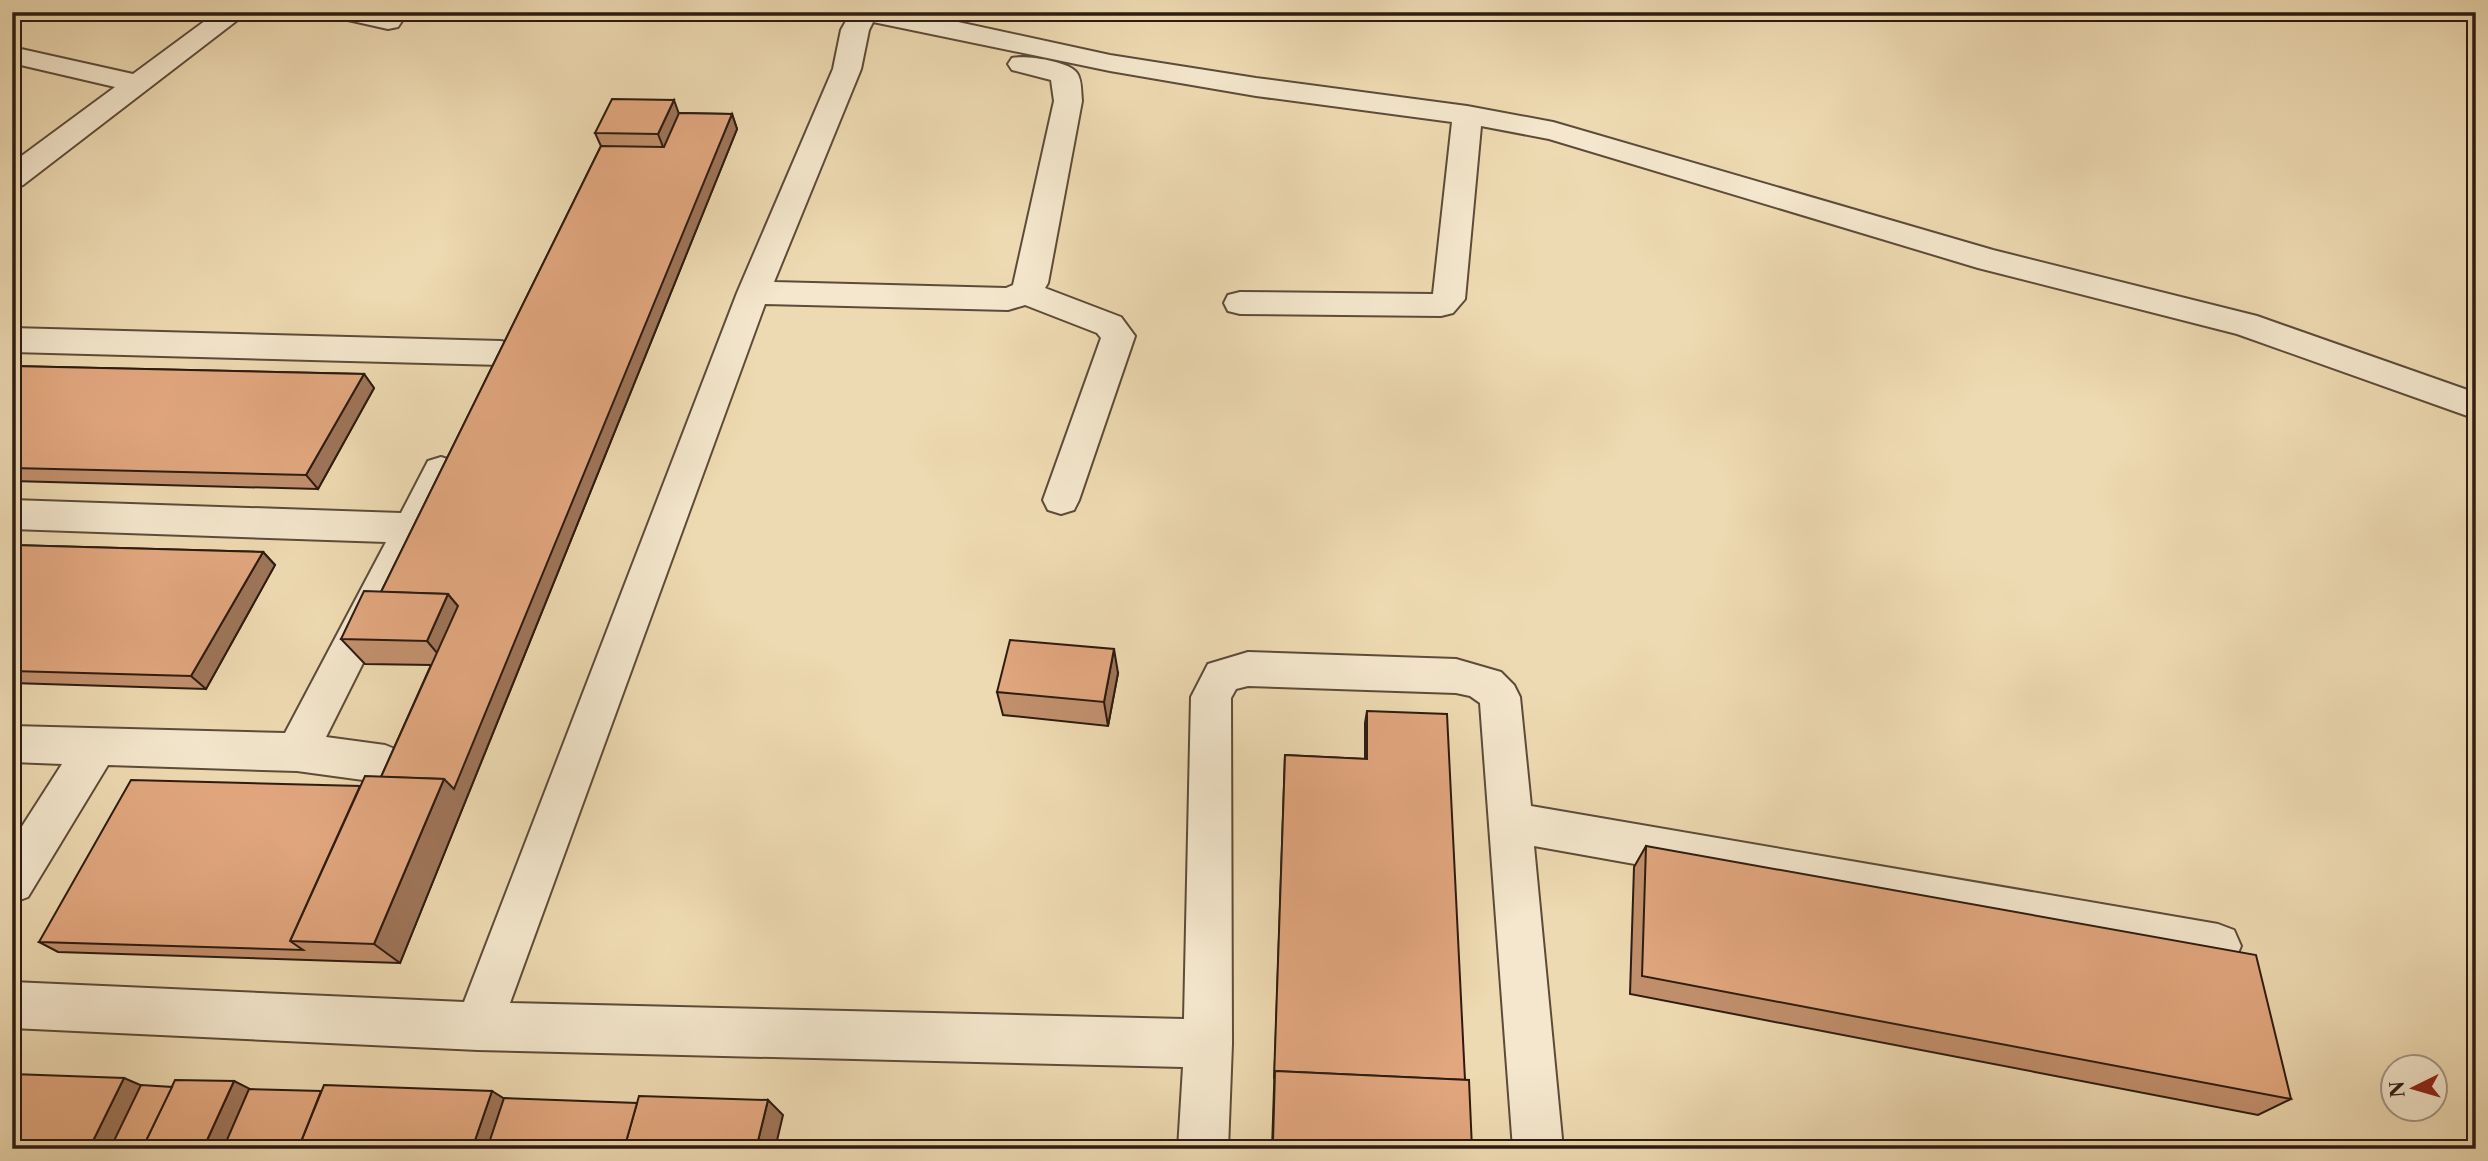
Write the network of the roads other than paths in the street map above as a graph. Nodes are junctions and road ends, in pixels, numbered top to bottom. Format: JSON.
{"nodes":[{"id":1,"x":235,"y":12,"type":"edge"},
{"id":2,"x":349,"y":12,"type":"edge"},
{"id":3,"x":861,"y":18,"type":"edge"},
{"id":4,"x":943,"y":19,"type":"edge"},
{"id":5,"x":388,"y":21,"type":"dead end"},
{"id":6,"x":12,"y":55,"type":"edge"},
{"id":7,"x":138,"y":84,"type":"junction"},
{"id":8,"x":1467,"y":115,"type":"junction"},
{"id":9,"x":12,"y":178,"type":"edge"},
{"id":10,"x":753,"y":293,"type":"junction"},
{"id":11,"x":1025,"y":293,"type":"junction"},
{"id":12,"x":1240,"y":303,"type":"dead end"},
{"id":13,"x":520,"y":317,"type":"edge"},
{"id":14,"x":12,"y":340,"type":"edge"},
{"id":15,"x":501,"y":353,"type":"junction"},
{"id":16,"x":484,"y":388,"type":"edge"},
{"id":17,"x":2476,"y":406,"type":"edge"},
{"id":18,"x":454,"y":446,"type":"edge"},
{"id":19,"x":1061,"y":500,"type":"dead end"},
{"id":20,"x":12,"y":514,"type":"edge"},
{"id":21,"x":412,"y":528,"type":"junction"},
{"id":22,"x":12,"y":744,"type":"edge"},
{"id":23,"x":96,"y":747,"type":"junction"},
{"id":24,"x":297,"y":752,"type":"junction"},
{"id":25,"x":385,"y":764,"type":"edge"},
{"id":26,"x":1511,"y":822,"type":"junction"},
{"id":27,"x":12,"y":882,"type":"edge"},
{"id":28,"x":2218,"y":946,"type":"edge"},
{"id":29,"x":12,"y":1005,"type":"edge"},
{"id":30,"x":478,"y":1026,"type":"junction"},
{"id":31,"x":1208,"y":1044,"type":"junction"},
{"id":32,"x":1203,"y":1149,"type":"edge"},
{"id":33,"x":1538,"y":1149,"type":"edge"}],
"edges":[{"from":1,"to":7,"type":"street"},
{"from":2,"to":5,"type":"street"},
{"from":3,"to":4,"type":"street"},
{"from":3,"to":10,"type":"street"},
{"from":3,"to":11,"type":"street"},
{"from":4,"to":8,"type":"street"},
{"from":6,"to":7,"type":"street"},
{"from":7,"to":9,"type":"street"},
{"from":8,"to":12,"type":"street"},
{"from":8,"to":17,"type":"street"},
{"from":10,"to":11,"type":"street"},
{"from":10,"to":30,"type":"street"},
{"from":11,"to":19,"type":"street"},
{"from":13,"to":15,"type":"street"},
{"from":14,"to":15,"type":"street"},
{"from":15,"to":16,"type":"street"},
{"from":18,"to":21,"type":"street"},
{"from":20,"to":21,"type":"street"},
{"from":21,"to":24,"type":"street"},
{"from":22,"to":23,"type":"street"},
{"from":23,"to":24,"type":"street"},
{"from":23,"to":27,"type":"street"},
{"from":24,"to":25,"type":"street"},
{"from":26,"to":28,"type":"street"},
{"from":26,"to":31,"type":"street"},
{"from":26,"to":33,"type":"street"},
{"from":29,"to":30,"type":"street"},
{"from":30,"to":31,"type":"street"},
{"from":31,"to":32,"type":"street"}]}
